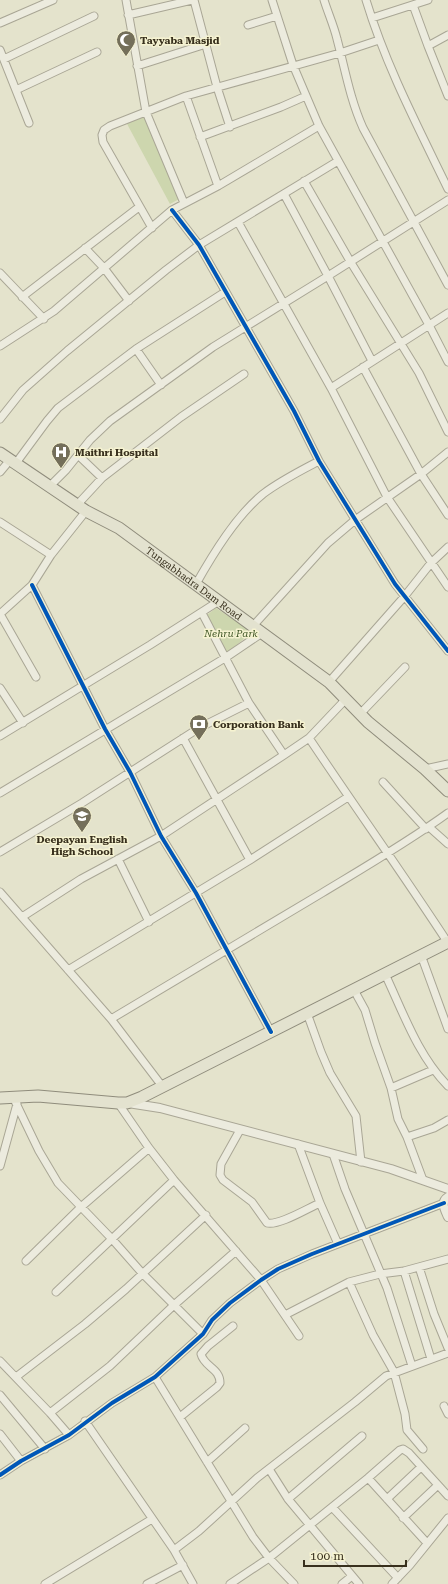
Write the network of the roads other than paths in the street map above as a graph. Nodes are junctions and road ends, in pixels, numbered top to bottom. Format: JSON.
{"nodes":[{"id":1,"x":53,"y":0,"type":"edge"},
{"id":2,"x":126,"y":0,"type":"edge"},
{"id":3,"x":193,"y":0,"type":"edge"},
{"id":4,"x":272,"y":0,"type":"edge"},
{"id":5,"x":324,"y":0,"type":"edge"},
{"id":6,"x":366,"y":0,"type":"edge"},
{"id":7,"x":428,"y":0,"type":"edge"},
{"id":8,"x":413,"y":5,"type":"junction"},
{"id":9,"x":128,"y":15,"type":"junction"},
{"id":10,"x":94,"y":16,"type":"dead end"},
{"id":11,"x":277,"y":16,"type":"junction"},
{"id":12,"x":372,"y":18,"type":"junction"},
{"id":13,"x":0,"y":23,"type":"edge"},
{"id":14,"x":248,"y":25,"type":"dead end"},
{"id":15,"x":448,"y":36,"type":"edge"},
{"id":16,"x":379,"y":40,"type":"junction"},
{"id":17,"x":206,"y":44,"type":"junction"},
{"id":18,"x":428,"y":46,"type":"junction"},
{"id":19,"x":0,"y":50,"type":"edge"},
{"id":20,"x":97,"y":52,"type":"dead end"},
{"id":21,"x":340,"y":53,"type":"junction"},
{"id":22,"x":4,"y":59,"type":"junction"},
{"id":23,"x":137,"y":66,"type":"junction"},
{"id":24,"x":293,"y":66,"type":"junction"},
{"id":25,"x":217,"y":87,"type":"junction"},
{"id":26,"x":16,"y":90,"type":"junction"},
{"id":27,"x":186,"y":96,"type":"junction"},
{"id":28,"x":306,"y":96,"type":"junction"},
{"id":29,"x":448,"y":96,"type":"edge"},
{"id":30,"x":146,"y":112,"type":"junction"},
{"id":31,"x":29,"y":123,"type":"dead end"},
{"id":32,"x":230,"y":126,"type":"junction"},
{"id":33,"x":319,"y":126,"type":"junction"},
{"id":34,"x":200,"y":137,"type":"junction"},
{"id":35,"x":338,"y":161,"type":"junction"},
{"id":36,"x":304,"y":181,"type":"junction"},
{"id":37,"x":218,"y":186,"type":"junction"},
{"id":38,"x":448,"y":189,"type":"edge"},
{"id":39,"x":284,"y":194,"type":"junction"},
{"id":40,"x":448,"y":200,"type":"edge"},
{"id":41,"x":184,"y":203,"type":"junction"},
{"id":42,"x":139,"y":207,"type":"junction"},
{"id":43,"x":172,"y":210,"type":"junction"},
{"id":44,"x":238,"y":222,"type":"junction"},
{"id":45,"x":414,"y":222,"type":"junction"},
{"id":46,"x":152,"y":228,"type":"junction"},
{"id":47,"x":382,"y":241,"type":"junction"},
{"id":48,"x":199,"y":245,"type":"junction"},
{"id":49,"x":85,"y":248,"type":"junction"},
{"id":50,"x":350,"y":262,"type":"junction"},
{"id":51,"x":104,"y":268,"type":"junction"},
{"id":52,"x":0,"y":273,"type":"edge"},
{"id":53,"x":328,"y":276,"type":"junction"},
{"id":54,"x":448,"y":285,"type":"edge"},
{"id":55,"x":225,"y":292,"type":"junction"},
{"id":56,"x":22,"y":297,"type":"junction"},
{"id":57,"x":129,"y":301,"type":"junction"},
{"id":58,"x":282,"y":303,"type":"junction"},
{"id":59,"x":448,"y":313,"type":"edge"},
{"id":60,"x":44,"y":319,"type":"junction"},
{"id":61,"x":429,"y":325,"type":"junction"},
{"id":62,"x":245,"y":327,"type":"junction"},
{"id":63,"x":400,"y":343,"type":"junction"},
{"id":64,"x":0,"y":346,"type":"edge"},
{"id":65,"x":136,"y":349,"type":"junction"},
{"id":66,"x":372,"y":361,"type":"junction"},
{"id":67,"x":448,"y":362,"type":"edge"},
{"id":68,"x":363,"y":367,"type":"junction"},
{"id":69,"x":244,"y":374,"type":"dead end"},
{"id":70,"x":161,"y":385,"type":"junction"},
{"id":71,"x":331,"y":388,"type":"junction"},
{"id":72,"x":0,"y":420,"type":"edge"},
{"id":73,"x":448,"y":432,"type":"edge"},
{"id":74,"x":448,"y":452,"type":"edge"},
{"id":75,"x":0,"y":453,"type":"edge"},
{"id":76,"x":78,"y":455,"type":"junction"},
{"id":77,"x":318,"y":461,"type":"junction"},
{"id":78,"x":13,"y":462,"type":"junction"},
{"id":79,"x":0,"y":472,"type":"edge"},
{"id":80,"x":421,"y":474,"type":"junction"},
{"id":81,"x":102,"y":478,"type":"junction"},
{"id":82,"x":49,"y":487,"type":"junction"},
{"id":83,"x":387,"y":497,"type":"junction"},
{"id":84,"x":82,"y":508,"type":"junction"},
{"id":85,"x":448,"y":515,"type":"edge"},
{"id":86,"x":355,"y":520,"type":"junction"},
{"id":87,"x":0,"y":522,"type":"edge"},
{"id":88,"x":448,"y":547,"type":"edge"},
{"id":89,"x":51,"y":555,"type":"junction"},
{"id":90,"x":431,"y":563,"type":"junction"},
{"id":91,"x":196,"y":584,"type":"junction"},
{"id":92,"x":32,"y":585,"type":"junction"},
{"id":93,"x":448,"y":588,"type":"edge"},
{"id":94,"x":404,"y":597,"type":"junction"},
{"id":95,"x":219,"y":601,"type":"junction"},
{"id":96,"x":202,"y":613,"type":"junction"},
{"id":97,"x":0,"y":614,"type":"edge"},
{"id":98,"x":253,"y":626,"type":"junction"},
{"id":99,"x":262,"y":633,"type":"junction"},
{"id":100,"x":448,"y":651,"type":"edge"},
{"id":101,"x":225,"y":658,"type":"junction"},
{"id":102,"x":405,"y":667,"type":"dead end"},
{"id":103,"x":36,"y":677,"type":"dead end"},
{"id":104,"x":329,"y":682,"type":"junction"},
{"id":105,"x":84,"y":686,"type":"junction"},
{"id":106,"x":0,"y":688,"type":"edge"},
{"id":107,"x":346,"y":699,"type":"junction"},
{"id":108,"x":249,"y":703,"type":"junction"},
{"id":109,"x":360,"y":714,"type":"junction"},
{"id":110,"x":23,"y":723,"type":"junction"},
{"id":111,"x":105,"y":729,"type":"junction"},
{"id":112,"x":0,"y":736,"type":"edge"},
{"id":113,"x":183,"y":738,"type":"junction"},
{"id":114,"x":309,"y":738,"type":"junction"},
{"id":115,"x":284,"y":755,"type":"junction"},
{"id":116,"x":448,"y":764,"type":"edge"},
{"id":117,"x":425,"y":769,"type":"junction"},
{"id":118,"x":130,"y":772,"type":"junction"},
{"id":119,"x":383,"y":782,"type":"dead end"},
{"id":120,"x":0,"y":792,"type":"edge"},
{"id":121,"x":448,"y":792,"type":"edge"},
{"id":122,"x":348,"y":797,"type":"junction"},
{"id":123,"x":217,"y":800,"type":"junction"},
{"id":124,"x":448,"y":813,"type":"edge"},
{"id":125,"x":428,"y":828,"type":"junction"},
{"id":126,"x":161,"y":836,"type":"junction"},
{"id":127,"x":448,"y":844,"type":"edge"},
{"id":128,"x":0,"y":852,"type":"edge"},
{"id":129,"x":388,"y":853,"type":"junction"},
{"id":130,"x":118,"y":859,"type":"junction"},
{"id":131,"x":250,"y":860,"type":"junction"},
{"id":132,"x":0,"y":892,"type":"edge"},
{"id":133,"x":196,"y":893,"type":"junction"},
{"id":134,"x":22,"y":917,"type":"junction"},
{"id":135,"x":149,"y":922,"type":"junction"},
{"id":136,"x":448,"y":943,"type":"edge"},
{"id":137,"x":228,"y":950,"type":"junction"},
{"id":138,"x":421,"y":955,"type":"junction"},
{"id":139,"x":68,"y":970,"type":"junction"},
{"id":140,"x":385,"y":974,"type":"junction"},
{"id":141,"x":354,"y":990,"type":"junction"},
{"id":142,"x":307,"y":1013,"type":"junction"},
{"id":143,"x":111,"y":1019,"type":"junction"},
{"id":144,"x":448,"y":1029,"type":"edge"},
{"id":145,"x":271,"y":1032,"type":"junction"},
{"id":146,"x":433,"y":1070,"type":"junction"},
{"id":147,"x":162,"y":1086,"type":"junction"},
{"id":148,"x":448,"y":1086,"type":"edge"},
{"id":149,"x":391,"y":1088,"type":"junction"},
{"id":150,"x":0,"y":1098,"type":"edge"},
{"id":151,"x":15,"y":1101,"type":"junction"},
{"id":152,"x":123,"y":1103,"type":"junction"},
{"id":153,"x":448,"y":1120,"type":"edge"},
{"id":154,"x":240,"y":1130,"type":"junction"},
{"id":155,"x":407,"y":1137,"type":"junction"},
{"id":156,"x":298,"y":1144,"type":"junction"},
{"id":157,"x":149,"y":1148,"type":"junction"},
{"id":158,"x":333,"y":1154,"type":"junction"},
{"id":159,"x":361,"y":1162,"type":"junction"},
{"id":160,"x":0,"y":1166,"type":"edge"},
{"id":161,"x":174,"y":1180,"type":"junction"},
{"id":162,"x":423,"y":1180,"type":"junction"},
{"id":163,"x":448,"y":1189,"type":"edge"},
{"id":164,"x":446,"y":1200,"type":"edge"},
{"id":165,"x":320,"y":1203,"type":"junction"},
{"id":166,"x":81,"y":1208,"type":"junction"},
{"id":167,"x":206,"y":1215,"type":"junction"},
{"id":168,"x":448,"y":1217,"type":"edge"},
{"id":169,"x":364,"y":1234,"type":"junction"},
{"id":170,"x":112,"y":1239,"type":"junction"},
{"id":171,"x":338,"y":1244,"type":"junction"},
{"id":172,"x":236,"y":1251,"type":"junction"},
{"id":173,"x":448,"y":1259,"type":"edge"},
{"id":174,"x":26,"y":1261,"type":"dead end"},
{"id":175,"x":419,"y":1267,"type":"junction"},
{"id":176,"x":404,"y":1270,"type":"junction"},
{"id":177,"x":142,"y":1273,"type":"junction"},
{"id":178,"x":380,"y":1274,"type":"junction"},
{"id":179,"x":261,"y":1280,"type":"junction"},
{"id":180,"x":349,"y":1282,"type":"junction"},
{"id":181,"x":56,"y":1292,"type":"dead end"},
{"id":182,"x":174,"y":1305,"type":"junction"},
{"id":183,"x":285,"y":1315,"type":"junction"},
{"id":184,"x":233,"y":1326,"type":"dead end"},
{"id":185,"x":203,"y":1334,"type":"junction"},
{"id":186,"x":299,"y":1336,"type":"dead end"},
{"id":187,"x":448,"y":1348,"type":"edge"},
{"id":188,"x":448,"y":1353,"type":"edge"},
{"id":189,"x":431,"y":1359,"type":"junction"},
{"id":190,"x":0,"y":1361,"type":"edge"},
{"id":191,"x":412,"y":1366,"type":"junction"},
{"id":192,"x":394,"y":1372,"type":"junction"},
{"id":193,"x":16,"y":1377,"type":"junction"},
{"id":194,"x":155,"y":1378,"type":"junction"},
{"id":195,"x":0,"y":1394,"type":"edge"},
{"id":196,"x":444,"y":1406,"type":"dead end"},
{"id":197,"x":50,"y":1413,"type":"junction"},
{"id":198,"x":448,"y":1414,"type":"edge"},
{"id":199,"x":180,"y":1417,"type":"junction"},
{"id":200,"x":85,"y":1421,"type":"junction"},
{"id":201,"x":244,"y":1428,"type":"dead end"},
{"id":202,"x":0,"y":1434,"type":"edge"},
{"id":203,"x":68,"y":1435,"type":"junction"},
{"id":204,"x":362,"y":1436,"type":"dead end"},
{"id":205,"x":45,"y":1449,"type":"junction"},
{"id":206,"x":423,"y":1450,"type":"dead end"},
{"id":207,"x":22,"y":1461,"type":"junction"},
{"id":208,"x":207,"y":1462,"type":"junction"},
{"id":209,"x":421,"y":1467,"type":"junction"},
{"id":210,"x":269,"y":1469,"type":"junction"},
{"id":211,"x":0,"y":1476,"type":"edge"},
{"id":212,"x":368,"y":1478,"type":"junction"},
{"id":213,"x":438,"y":1485,"type":"junction"},
{"id":214,"x":448,"y":1496,"type":"edge"},
{"id":215,"x":288,"y":1499,"type":"junction"},
{"id":216,"x":387,"y":1499,"type":"junction"},
{"id":217,"x":231,"y":1502,"type":"junction"},
{"id":218,"x":332,"y":1507,"type":"junction"},
{"id":219,"x":403,"y":1518,"type":"junction"},
{"id":220,"x":448,"y":1518,"type":"edge"},
{"id":221,"x":152,"y":1519,"type":"junction"},
{"id":222,"x":309,"y":1525,"type":"junction"},
{"id":223,"x":427,"y":1543,"type":"junction"},
{"id":224,"x":174,"y":1550,"type":"junction"},
{"id":225,"x":269,"y":1558,"type":"junction"},
{"id":226,"x":183,"y":1565,"type":"junction"},
{"id":227,"x":352,"y":1576,"type":"junction"},
{"id":228,"x":398,"y":1578,"type":"junction"},
{"id":229,"x":292,"y":1583,"type":"edge"},
{"id":230,"x":45,"y":1584,"type":"edge"},
{"id":231,"x":148,"y":1584,"type":"edge"},
{"id":232,"x":193,"y":1584,"type":"edge"},
{"id":233,"x":230,"y":1584,"type":"edge"},
{"id":234,"x":342,"y":1584,"type":"edge"},
{"id":235,"x":359,"y":1584,"type":"edge"},
{"id":236,"x":392,"y":1584,"type":"edge"}],
"edges":[{"from":1,"to":13,"type":"street"},
{"from":2,"to":9,"type":"street"},
{"from":3,"to":9,"type":"street"},
{"from":3,"to":17,"type":"street"},
{"from":4,"to":11,"type":"street"},
{"from":5,"to":21,"type":"street"},
{"from":6,"to":12,"type":"street"},
{"from":7,"to":8,"type":"street"},
{"from":8,"to":12,"type":"street"},
{"from":8,"to":18,"type":"street"},
{"from":9,"to":23,"type":"street"},
{"from":10,"to":22,"type":"street"},
{"from":11,"to":14,"type":"street"},
{"from":11,"to":24,"type":"street"},
{"from":12,"to":16,"type":"street"},
{"from":15,"to":18,"type":"street"},
{"from":16,"to":21,"type":"street"},
{"from":16,"to":38,"type":"street"},
{"from":17,"to":23,"type":"street"},
{"from":17,"to":25,"type":"street"},
{"from":18,"to":29,"type":"street"},
{"from":19,"to":22,"type":"street"},
{"from":20,"to":26,"type":"street"},
{"from":21,"to":24,"type":"street"},
{"from":21,"to":45,"type":"street"},
{"from":22,"to":26,"type":"street"},
{"from":23,"to":30,"type":"street"},
{"from":24,"to":25,"type":"street"},
{"from":24,"to":28,"type":"street"},
{"from":25,"to":27,"type":"street"},
{"from":25,"to":32,"type":"street"},
{"from":26,"to":31,"type":"street"},
{"from":27,"to":30,"type":"street"},
{"from":27,"to":34,"type":"street"},
{"from":28,"to":32,"type":"street"},
{"from":28,"to":33,"type":"street"},
{"from":30,"to":41,"type":"street"},
{"from":30,"to":42,"type":"street"},
{"from":32,"to":34,"type":"street"},
{"from":33,"to":35,"type":"street"},
{"from":33,"to":37,"type":"street"},
{"from":34,"to":37,"type":"street"},
{"from":35,"to":36,"type":"street"},
{"from":35,"to":47,"type":"street"},
{"from":36,"to":39,"type":"street"},
{"from":36,"to":50,"type":"street"},
{"from":37,"to":41,"type":"street"},
{"from":39,"to":44,"type":"street"},
{"from":39,"to":53,"type":"street"},
{"from":40,"to":45,"type":"street"},
{"from":41,"to":43,"type":"street"},
{"from":42,"to":46,"type":"street"},
{"from":42,"to":49,"type":"street"},
{"from":43,"to":46,"type":"street"},
{"from":43,"to":48,"type":"street"},
{"from":44,"to":48,"type":"street"},
{"from":44,"to":58,"type":"street"},
{"from":45,"to":47,"type":"street"},
{"from":45,"to":54,"type":"street"},
{"from":46,"to":51,"type":"street"},
{"from":47,"to":50,"type":"street"},
{"from":47,"to":61,"type":"street"},
{"from":48,"to":55,"type":"street"},
{"from":48,"to":57,"type":"street"},
{"from":49,"to":51,"type":"street"},
{"from":49,"to":56,"type":"street"},
{"from":50,"to":53,"type":"street"},
{"from":50,"to":63,"type":"street"},
{"from":51,"to":57,"type":"street"},
{"from":51,"to":60,"type":"street"},
{"from":52,"to":56,"type":"street"},
{"from":53,"to":58,"type":"street"},
{"from":53,"to":66,"type":"street"},
{"from":55,"to":62,"type":"street"},
{"from":55,"to":65,"type":"street"},
{"from":56,"to":60,"type":"street"},
{"from":57,"to":72,"type":"street"},
{"from":58,"to":62,"type":"street"},
{"from":58,"to":71,"type":"street"},
{"from":59,"to":61,"type":"street"},
{"from":60,"to":64,"type":"street"},
{"from":61,"to":63,"type":"street"},
{"from":61,"to":67,"type":"street"},
{"from":62,"to":70,"type":"street"},
{"from":62,"to":77,"type":"street"},
{"from":63,"to":66,"type":"street"},
{"from":63,"to":73,"type":"street"},
{"from":65,"to":70,"type":"street"},
{"from":65,"to":78,"type":"street"},
{"from":66,"to":68,"type":"street"},
{"from":68,"to":71,"type":"street"},
{"from":68,"to":80,"type":"street"},
{"from":69,"to":81,"type":"street"},
{"from":70,"to":76,"type":"street"},
{"from":71,"to":83,"type":"street"},
{"from":74,"to":80,"type":"street"},
{"from":75,"to":78,"type":"main road","name":"Tungabhadra Dam Road"},
{"from":76,"to":81,"type":"street"},
{"from":76,"to":82,"type":"street"},
{"from":77,"to":86,"type":"street"},
{"from":77,"to":91,"type":"street"},
{"from":78,"to":79,"type":"street"},
{"from":78,"to":82,"type":"main road","name":"Tungabhadra Dam Road"},
{"from":80,"to":83,"type":"street"},
{"from":80,"to":85,"type":"street"},
{"from":81,"to":84,"type":"street"},
{"from":82,"to":84,"type":"main road","name":"Tungabhadra Dam Road"},
{"from":83,"to":86,"type":"street"},
{"from":83,"to":90,"type":"street"},
{"from":84,"to":89,"type":"street"},
{"from":84,"to":91,"type":"main road","name":"Tungabhadra Dam Road"},
{"from":86,"to":94,"type":"street"},
{"from":86,"to":98,"type":"street"},
{"from":87,"to":89,"type":"street"},
{"from":88,"to":90,"type":"street"},
{"from":89,"to":92,"type":"street"},
{"from":90,"to":93,"type":"street"},
{"from":90,"to":94,"type":"street"},
{"from":91,"to":95,"type":"main road","name":"Tungabhadra Dam Road"},
{"from":92,"to":97,"type":"street"},
{"from":92,"to":105,"type":"street"},
{"from":94,"to":100,"type":"street"},
{"from":94,"to":104,"type":"street"},
{"from":95,"to":96,"type":"street"},
{"from":95,"to":98,"type":"main road","name":"Tungabhadra Dam Road"},
{"from":96,"to":101,"type":"street"},
{"from":96,"to":105,"type":"street"},
{"from":97,"to":103,"type":"street"},
{"from":98,"to":99,"type":"main road","name":"Tungabhadra Dam Road"},
{"from":99,"to":101,"type":"street"},
{"from":99,"to":104,"type":"main road","name":"Tungabhadra Dam Road"},
{"from":101,"to":108,"type":"street"},
{"from":101,"to":111,"type":"street"},
{"from":102,"to":109,"type":"street"},
{"from":104,"to":107,"type":"main road","name":"Tungabhadra Dam Road"},
{"from":105,"to":110,"type":"street"},
{"from":105,"to":111,"type":"street"},
{"from":106,"to":110,"type":"street"},
{"from":107,"to":109,"type":"main road","name":"Tungabhadra Dam Road"},
{"from":107,"to":114,"type":"street"},
{"from":108,"to":113,"type":"street"},
{"from":108,"to":115,"type":"street"},
{"from":109,"to":117,"type":"main road","name":"Tungabhadra Dam Road"},
{"from":110,"to":112,"type":"street"},
{"from":111,"to":118,"type":"street"},
{"from":111,"to":120,"type":"street"},
{"from":113,"to":118,"type":"street"},
{"from":113,"to":123,"type":"street"},
{"from":114,"to":115,"type":"street"},
{"from":114,"to":122,"type":"street"},
{"from":115,"to":123,"type":"street"},
{"from":116,"to":117,"type":"street"},
{"from":117,"to":121,"type":"main road","name":"Tungabhadra Dam Road"},
{"from":118,"to":126,"type":"street"},
{"from":118,"to":128,"type":"street"},
{"from":119,"to":125,"type":"street"},
{"from":122,"to":129,"type":"street"},
{"from":122,"to":131,"type":"street"},
{"from":123,"to":126,"type":"street"},
{"from":123,"to":131,"type":"street"},
{"from":124,"to":125,"type":"street"},
{"from":125,"to":127,"type":"street"},
{"from":125,"to":129,"type":"street"},
{"from":126,"to":130,"type":"street"},
{"from":126,"to":133,"type":"street"},
{"from":129,"to":136,"type":"street"},
{"from":129,"to":137,"type":"street"},
{"from":130,"to":134,"type":"street"},
{"from":130,"to":135,"type":"street"},
{"from":131,"to":133,"type":"street"},
{"from":132,"to":134,"type":"street"},
{"from":133,"to":135,"type":"street"},
{"from":133,"to":137,"type":"street"},
{"from":134,"to":139,"type":"street"},
{"from":135,"to":139,"type":"street"},
{"from":136,"to":138,"type":"main road"},
{"from":137,"to":143,"type":"street"},
{"from":137,"to":145,"type":"street"},
{"from":138,"to":140,"type":"main road"},
{"from":138,"to":144,"type":"street"},
{"from":139,"to":143,"type":"street"},
{"from":140,"to":141,"type":"main road"},
{"from":140,"to":146,"type":"street"},
{"from":141,"to":142,"type":"main road"},
{"from":141,"to":149,"type":"street"},
{"from":142,"to":145,"type":"main road"},
{"from":142,"to":159,"type":"street"},
{"from":143,"to":147,"type":"street"},
{"from":145,"to":147,"type":"main road"},
{"from":146,"to":148,"type":"street"},
{"from":146,"to":149,"type":"street"},
{"from":147,"to":152,"type":"main road"},
{"from":149,"to":155,"type":"street"},
{"from":150,"to":151,"type":"main road"},
{"from":151,"to":152,"type":"main road"},
{"from":151,"to":160,"type":"street"},
{"from":151,"to":166,"type":"street"},
{"from":152,"to":154,"type":"street"},
{"from":152,"to":157,"type":"street"},
{"from":153,"to":155,"type":"street"},
{"from":154,"to":156,"type":"street"},
{"from":154,"to":165,"type":"street"},
{"from":155,"to":162,"type":"street"},
{"from":156,"to":158,"type":"street"},
{"from":156,"to":165,"type":"street"},
{"from":157,"to":161,"type":"street"},
{"from":157,"to":166,"type":"street"},
{"from":158,"to":159,"type":"street"},
{"from":158,"to":169,"type":"street"},
{"from":159,"to":162,"type":"street"},
{"from":161,"to":167,"type":"street"},
{"from":161,"to":170,"type":"street"},
{"from":162,"to":163,"type":"street"},
{"from":164,"to":168,"type":"street"},
{"from":164,"to":169,"type":"street"},
{"from":165,"to":171,"type":"street"},
{"from":166,"to":170,"type":"street"},
{"from":166,"to":174,"type":"street"},
{"from":167,"to":172,"type":"street"},
{"from":167,"to":177,"type":"street"},
{"from":169,"to":171,"type":"street"},
{"from":169,"to":178,"type":"street"},
{"from":170,"to":177,"type":"street"},
{"from":170,"to":181,"type":"street"},
{"from":171,"to":179,"type":"street"},
{"from":172,"to":179,"type":"street"},
{"from":172,"to":182,"type":"street"},
{"from":173,"to":175,"type":"street"},
{"from":175,"to":176,"type":"street"},
{"from":175,"to":187,"type":"street"},
{"from":176,"to":178,"type":"street"},
{"from":176,"to":189,"type":"street"},
{"from":177,"to":182,"type":"street"},
{"from":177,"to":193,"type":"street"},
{"from":178,"to":180,"type":"street"},
{"from":178,"to":191,"type":"street"},
{"from":179,"to":183,"type":"street"},
{"from":179,"to":185,"type":"street"},
{"from":180,"to":183,"type":"street"},
{"from":180,"to":192,"type":"street"},
{"from":182,"to":185,"type":"street"},
{"from":182,"to":197,"type":"street"},
{"from":183,"to":186,"type":"street"},
{"from":184,"to":199,"type":"street"},
{"from":185,"to":194,"type":"street"},
{"from":188,"to":189,"type":"street"},
{"from":189,"to":191,"type":"street"},
{"from":190,"to":193,"type":"street"},
{"from":191,"to":192,"type":"street"},
{"from":192,"to":206,"type":"street"},
{"from":192,"to":210,"type":"street"},
{"from":193,"to":197,"type":"street"},
{"from":194,"to":199,"type":"street"},
{"from":194,"to":200,"type":"street"},
{"from":195,"to":205,"type":"street"},
{"from":196,"to":198,"type":"street"},
{"from":197,"to":203,"type":"street"},
{"from":199,"to":208,"type":"street"},
{"from":200,"to":203,"type":"street"},
{"from":200,"to":221,"type":"street"},
{"from":201,"to":208,"type":"street"},
{"from":202,"to":207,"type":"street"},
{"from":203,"to":205,"type":"street"},
{"from":204,"to":215,"type":"street"},
{"from":205,"to":207,"type":"street"},
{"from":207,"to":211,"type":"street"},
{"from":208,"to":217,"type":"street"},
{"from":209,"to":212,"type":"street"},
{"from":209,"to":213,"type":"street"},
{"from":209,"to":216,"type":"street"},
{"from":210,"to":215,"type":"street"},
{"from":210,"to":217,"type":"street"},
{"from":212,"to":216,"type":"street"},
{"from":212,"to":218,"type":"street"},
{"from":213,"to":214,"type":"street"},
{"from":213,"to":219,"type":"street"},
{"from":215,"to":222,"type":"street"},
{"from":216,"to":219,"type":"street"},
{"from":217,"to":224,"type":"street"},
{"from":217,"to":225,"type":"street"},
{"from":218,"to":222,"type":"street"},
{"from":218,"to":228,"type":"street"},
{"from":219,"to":223,"type":"street"},
{"from":220,"to":223,"type":"street"},
{"from":221,"to":224,"type":"street"},
{"from":221,"to":230,"type":"street"},
{"from":222,"to":225,"type":"street"},
{"from":222,"to":227,"type":"street"},
{"from":223,"to":228,"type":"street"},
{"from":224,"to":226,"type":"street"},
{"from":225,"to":229,"type":"street"},
{"from":225,"to":233,"type":"street"},
{"from":226,"to":231,"type":"street"},
{"from":226,"to":232,"type":"street"},
{"from":227,"to":234,"type":"street"},
{"from":227,"to":235,"type":"street"},
{"from":228,"to":236,"type":"street"}]}
